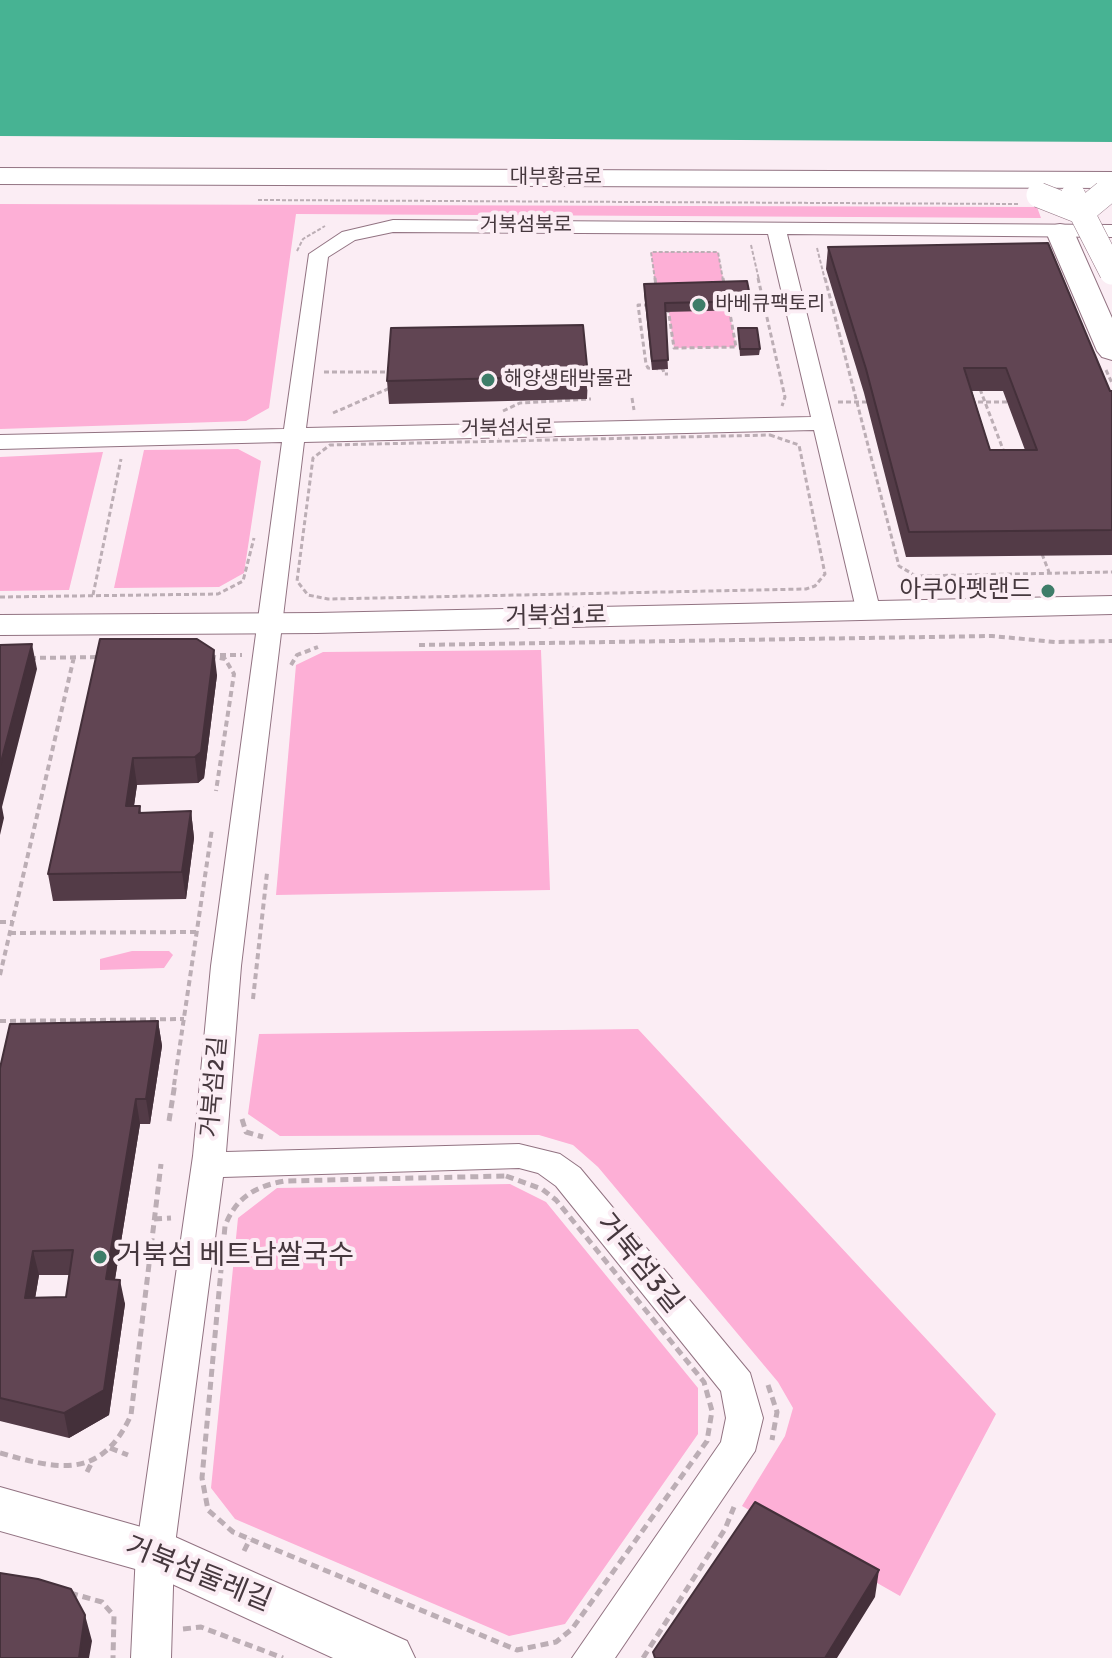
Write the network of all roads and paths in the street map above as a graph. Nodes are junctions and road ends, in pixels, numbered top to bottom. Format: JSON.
{"nodes":[{"id":1,"x":0,"y":165,"type":"edge"},
{"id":2,"x":0,"y":176,"type":"edge"},
{"id":3,"x":966,"y":179,"type":"junction"},
{"id":4,"x":1110,"y":183,"type":"edge"},
{"id":5,"x":1070,"y":189,"type":"junction"},
{"id":6,"x":254,"y":199,"type":"dead end"},
{"id":7,"x":1036,"y":199,"type":"junction"},
{"id":8,"x":332,"y":223,"type":"dead end"},
{"id":9,"x":776,"y":229,"type":"junction"},
{"id":10,"x":1112,"y":231,"type":"edge"},
{"id":11,"x":1060,"y":232,"type":"junction"},
{"id":12,"x":746,"y":241,"type":"dead end"},
{"id":13,"x":822,"y":245,"type":"dead end"},
{"id":14,"x":297,"y":252,"type":"dead end"},
{"id":15,"x":1112,"y":272,"type":"edge"},
{"id":16,"x":725,"y":288,"type":"edge"},
{"id":17,"x":656,"y":292,"type":"edge"},
{"id":18,"x":727,"y":300,"type":"edge"},
{"id":19,"x":1109,"y":360,"type":"edge"},
{"id":20,"x":391,"y":372,"type":"edge"},
{"id":21,"x":668,"y":374,"type":"dead end"},
{"id":22,"x":1112,"y":383,"type":"edge"},
{"id":23,"x":320,"y":384,"type":"dead end"},
{"id":24,"x":979,"y":387,"type":"edge"},
{"id":25,"x":390,"y":388,"type":"edge"},
{"id":26,"x":632,"y":398,"type":"dead end"},
{"id":27,"x":591,"y":399,"type":"edge"},
{"id":28,"x":838,"y":402,"type":"dead end"},
{"id":29,"x":855,"y":402,"type":"junction"},
{"id":30,"x":884,"y":402,"type":"edge"},
{"id":31,"x":956,"y":402,"type":"edge"},
{"id":32,"x":985,"y":402,"type":"junction"},
{"id":33,"x":1017,"y":402,"type":"edge"},
{"id":34,"x":777,"y":409,"type":"dead end"},
{"id":35,"x":634,"y":413,"type":"dead end"},
{"id":36,"x":508,"y":417,"type":"dead end"},
{"id":37,"x":338,"y":419,"type":"dead end"},
{"id":38,"x":823,"y":423,"type":"junction"},
{"id":39,"x":293,"y":433,"type":"junction"},
{"id":40,"x":0,"y":442,"type":"edge"},
{"id":41,"x":858,"y":444,"type":"dead end"},
{"id":42,"x":866,"y":444,"type":"junction"},
{"id":43,"x":123,"y":449,"type":"dead end"},
{"id":44,"x":1006,"y":459,"type":"edge"},
{"id":45,"x":256,"y":531,"type":"dead end"},
{"id":46,"x":1039,"y":544,"type":"edge"},
{"id":47,"x":899,"y":566,"type":"junction"},
{"id":48,"x":890,"y":570,"type":"dead end"},
{"id":49,"x":1112,"y":572,"type":"edge"},
{"id":50,"x":1049,"y":573,"type":"junction"},
{"id":51,"x":825,"y":574,"type":"junction"},
{"id":52,"x":836,"y":574,"type":"dead end"},
{"id":53,"x":916,"y":576,"type":"junction"},
{"id":54,"x":239,"y":587,"type":"junction"},
{"id":55,"x":255,"y":587,"type":"dead end"},
{"id":56,"x":913,"y":589,"type":"dead end"},
{"id":57,"x":218,"y":594,"type":"junction"},
{"id":58,"x":93,"y":596,"type":"junction"},
{"id":59,"x":0,"y":597,"type":"edge"},
{"id":60,"x":217,"y":601,"type":"dead end"},
{"id":61,"x":1112,"y":605,"type":"edge"},
{"id":62,"x":868,"y":609,"type":"junction"},
{"id":63,"x":268,"y":622,"type":"junction"},
{"id":64,"x":0,"y":625,"type":"edge"},
{"id":65,"x":1112,"y":641,"type":"edge"},
{"id":66,"x":212,"y":642,"type":"dead end"},
{"id":67,"x":411,"y":645,"type":"dead end"},
{"id":68,"x":319,"y":646,"type":"dead end"},
{"id":69,"x":242,"y":655,"type":"dead end"},
{"id":70,"x":210,"y":656,"type":"junction"},
{"id":71,"x":74,"y":657,"type":"junction"},
{"id":72,"x":104,"y":657,"type":"edge"},
{"id":73,"x":30,"y":658,"type":"edge"},
{"id":74,"x":289,"y":680,"type":"dead end"},
{"id":75,"x":216,"y":791,"type":"dead end"},
{"id":76,"x":212,"y":829,"type":"dead end"},
{"id":77,"x":267,"y":870,"type":"dead end"},
{"id":78,"x":0,"y":922,"type":"edge"},
{"id":79,"x":13,"y":922,"type":"junction"},
{"id":80,"x":197,"y":932,"type":"junction"},
{"id":81,"x":10,"y":933,"type":"junction"},
{"id":82,"x":0,"y":975,"type":"edge"},
{"id":83,"x":252,"y":1008,"type":"dead end"},
{"id":84,"x":184,"y":1019,"type":"junction"},
{"id":85,"x":0,"y":1021,"type":"edge"},
{"id":86,"x":241,"y":1109,"type":"dead end"},
{"id":87,"x":171,"y":1110,"type":"junction"},
{"id":88,"x":184,"y":1110,"type":"dead end"},
{"id":89,"x":169,"y":1121,"type":"dead end"},
{"id":90,"x":246,"y":1132,"type":"junction"},
{"id":91,"x":245,"y":1140,"type":"dead end"},
{"id":92,"x":271,"y":1140,"type":"dead end"},
{"id":93,"x":161,"y":1164,"type":"dead end"},
{"id":94,"x":208,"y":1165,"type":"junction"},
{"id":95,"x":241,"y":1187,"type":"dead end"},
{"id":96,"x":239,"y":1199,"type":"junction"},
{"id":97,"x":171,"y":1218,"type":"dead end"},
{"id":98,"x":154,"y":1219,"type":"junction"},
{"id":99,"x":763,"y":1374,"type":"dead end"},
{"id":100,"x":110,"y":1448,"type":"junction"},
{"id":101,"x":768,"y":1449,"type":"dead end"},
{"id":102,"x":0,"y":1453,"type":"edge"},
{"id":103,"x":128,"y":1455,"type":"dead end"},
{"id":104,"x":95,"y":1457,"type":"junction"},
{"id":105,"x":87,"y":1472,"type":"dead end"},
{"id":106,"x":738,"y":1498,"type":"dead end"},
{"id":107,"x":0,"y":1509,"type":"edge"},
{"id":108,"x":250,"y":1539,"type":"junction"},
{"id":109,"x":244,"y":1551,"type":"dead end"},
{"id":110,"x":155,"y":1552,"type":"junction"},
{"id":111,"x":67,"y":1592,"type":"edge"},
{"id":112,"x":179,"y":1629,"type":"dead end"},
{"id":113,"x":113,"y":1658,"type":"edge"},
{"id":114,"x":151,"y":1658,"type":"edge"},
{"id":115,"x":283,"y":1658,"type":"edge"},
{"id":116,"x":389,"y":1658,"type":"edge"},
{"id":117,"x":592,"y":1658,"type":"edge"},
{"id":118,"x":643,"y":1658,"type":"edge"}],
"edges":[{"from":1,"to":5,"type":"main road","name":"대부황금로"},
{"from":2,"to":3,"type":"main road","name":"대부황금로"},
{"from":3,"to":5,"type":"main road","name":"대부황금로"},
{"from":3,"to":7,"type":"main road"},
{"from":4,"to":5,"type":"main road","bridge":true},
{"from":4,"to":5,"type":"main road","name":"대부황금로"},
{"from":5,"to":7,"type":"main road","bridge":true},
{"from":5,"to":15,"type":"main road","bridge":true},
{"from":6,"to":7,"type":"path"},
{"from":8,"to":14,"type":"path"},
{"from":9,"to":11,"type":"street","name":"거북섬북로"},
{"from":9,"to":38,"type":"street"},
{"from":9,"to":39,"type":"street","name":"거북섬북로"},
{"from":10,"to":11,"type":"street","name":"거북섬북로"},
{"from":11,"to":19,"type":"main road"},
{"from":12,"to":34,"type":"path"},
{"from":13,"to":29,"type":"path"},
{"from":16,"to":17,"type":"path"},
{"from":18,"to":21,"type":"path"},
{"from":19,"to":22,"type":"path"},
{"from":20,"to":23,"type":"path"},
{"from":24,"to":32,"type":"path"},
{"from":25,"to":37,"type":"path"},
{"from":26,"to":35,"type":"path"},
{"from":27,"to":36,"type":"path"},
{"from":28,"to":29,"type":"path"},
{"from":29,"to":30,"type":"path"},
{"from":29,"to":42,"type":"path"},
{"from":31,"to":32,"type":"path"},
{"from":32,"to":33,"type":"path"},
{"from":32,"to":44,"type":"path"},
{"from":38,"to":39,"type":"street","name":"거북섬서로"},
{"from":38,"to":62,"type":"street"},
{"from":39,"to":40,"type":"street","name":"거북섬서로"},
{"from":39,"to":63,"type":"street","name":"거북섬북로"},
{"from":41,"to":42,"type":"path"},
{"from":42,"to":47,"type":"path"},
{"from":43,"to":58,"type":"path"},
{"from":45,"to":54,"type":"path"},
{"from":46,"to":50,"type":"path"},
{"from":47,"to":48,"type":"path"},
{"from":47,"to":53,"type":"path"},
{"from":49,"to":50,"type":"path"},
{"from":50,"to":53,"type":"path"},
{"from":51,"to":51,"type":"path"},
{"from":51,"to":52,"type":"path"},
{"from":53,"to":56,"type":"path"},
{"from":54,"to":55,"type":"path"},
{"from":54,"to":57,"type":"path"},
{"from":57,"to":58,"type":"path"},
{"from":57,"to":60,"type":"path"},
{"from":58,"to":59,"type":"path"},
{"from":61,"to":62,"type":"street","name":"거북섬1로"},
{"from":62,"to":63,"type":"street","name":"거북섬1로"},
{"from":63,"to":64,"type":"street","name":"거북섬1로"},
{"from":63,"to":94,"type":"street","name":"거북섬2길"},
{"from":65,"to":67,"type":"path"},
{"from":66,"to":70,"type":"path"},
{"from":68,"to":74,"type":"path"},
{"from":69,"to":70,"type":"path"},
{"from":70,"to":75,"type":"path"},
{"from":71,"to":72,"type":"path"},
{"from":71,"to":73,"type":"path"},
{"from":71,"to":79,"type":"path"},
{"from":76,"to":80,"type":"path"},
{"from":77,"to":83,"type":"path"},
{"from":78,"to":79,"type":"path"},
{"from":79,"to":81,"type":"path"},
{"from":80,"to":81,"type":"path"},
{"from":80,"to":84,"type":"path"},
{"from":81,"to":82,"type":"path"},
{"from":84,"to":85,"type":"path"},
{"from":84,"to":87,"type":"path"},
{"from":86,"to":90,"type":"path"},
{"from":87,"to":88,"type":"path"},
{"from":87,"to":89,"type":"path"},
{"from":90,"to":91,"type":"path"},
{"from":90,"to":92,"type":"path"},
{"from":93,"to":98,"type":"path"},
{"from":94,"to":110,"type":"street","name":"거북섬2길"},
{"from":94,"to":117,"type":"street","name":"거북섬3길"},
{"from":95,"to":96,"type":"path"},
{"from":96,"to":108,"type":"path"},
{"from":96,"to":108,"type":"path"},
{"from":97,"to":98,"type":"path"},
{"from":98,"to":100,"type":"path"},
{"from":99,"to":101,"type":"path"},
{"from":100,"to":103,"type":"path"},
{"from":100,"to":104,"type":"path"},
{"from":102,"to":104,"type":"path"},
{"from":104,"to":105,"type":"path"},
{"from":106,"to":118,"type":"path"},
{"from":107,"to":110,"type":"street","name":"거북섬둘레길"},
{"from":108,"to":109,"type":"path"},
{"from":110,"to":114,"type":"street","name":"거북섬2길"},
{"from":110,"to":116,"type":"street","name":"거북섬둘레길"},
{"from":111,"to":113,"type":"path"},
{"from":112,"to":115,"type":"path"}]}
